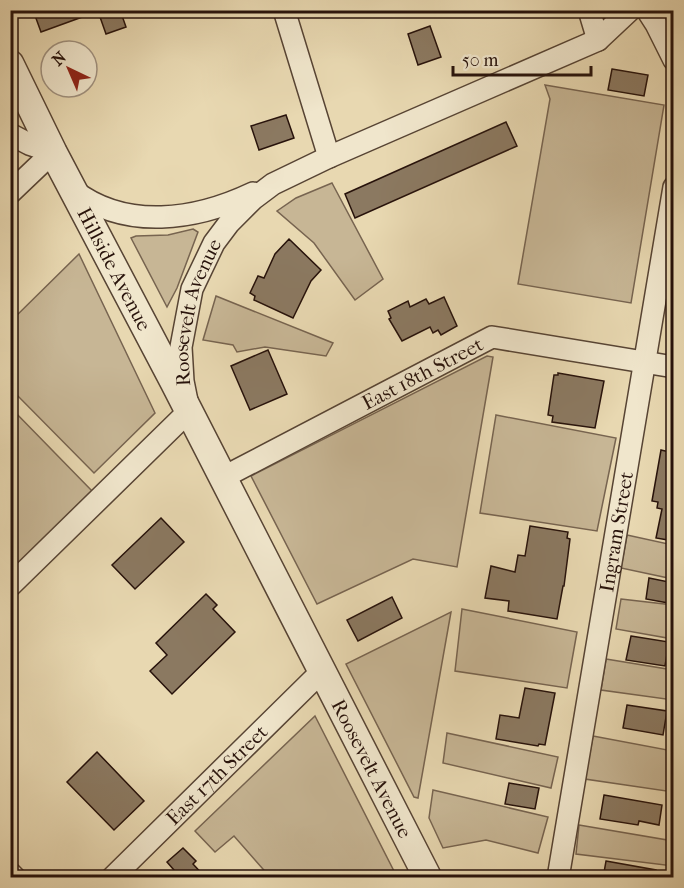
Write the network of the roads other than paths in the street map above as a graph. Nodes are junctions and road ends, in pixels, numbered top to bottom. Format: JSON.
{"nodes":[{"id":1,"x":284,"y":10,"type":"edge"},
{"id":2,"x":589,"y":10,"type":"edge"},
{"id":3,"x":630,"y":10,"type":"edge"},
{"id":4,"x":647,"y":10,"type":"edge"},
{"id":5,"x":598,"y":40,"type":"junction"},
{"id":6,"x":674,"y":60,"type":"edge"},
{"id":7,"x":10,"y":64,"type":"edge"},
{"id":8,"x":10,"y":134,"type":"edge"},
{"id":9,"x":53,"y":152,"type":"junction"},
{"id":10,"x":329,"y":157,"type":"junction"},
{"id":11,"x":273,"y":184,"type":"junction"},
{"id":12,"x":674,"y":187,"type":"edge"},
{"id":13,"x":73,"y":190,"type":"junction"},
{"id":14,"x":10,"y":193,"type":"edge"},
{"id":15,"x":644,"y":362,"type":"junction"},
{"id":16,"x":674,"y":367,"type":"edge"},
{"id":17,"x":189,"y":411,"type":"junction"},
{"id":18,"x":222,"y":478,"type":"junction"},
{"id":19,"x":10,"y":586,"type":"edge"},
{"id":20,"x":321,"y":672,"type":"junction"},
{"id":21,"x":10,"y":873,"type":"edge"},
{"id":22,"x":15,"y":878,"type":"edge"},
{"id":23,"x":112,"y":878,"type":"edge"},
{"id":24,"x":428,"y":878,"type":"edge"},
{"id":25,"x":558,"y":878,"type":"edge"}],
"edges":[{"from":1,"to":10,"type":"street"},
{"from":2,"to":5,"type":"street"},
{"from":3,"to":5,"type":"street","name":"Roosevelt Avenue"},
{"from":4,"to":6,"type":"street"},
{"from":5,"to":10,"type":"street","name":"Roosevelt Avenue"},
{"from":7,"to":9,"type":"street","name":"Hillside Avenue"},
{"from":8,"to":9,"type":"street"},
{"from":9,"to":13,"type":"street","name":"Hillside Avenue"},
{"from":9,"to":14,"type":"street"},
{"from":10,"to":11,"type":"street","name":"Roosevelt Avenue"},
{"from":11,"to":13,"type":"street","name":"Hillside Avenue"},
{"from":11,"to":17,"type":"street","name":"Roosevelt Avenue"},
{"from":12,"to":15,"type":"street","name":"Ingram Street"},
{"from":13,"to":17,"type":"street","name":"Hillside Avenue"},
{"from":15,"to":16,"type":"street","name":"East 18th Street"},
{"from":15,"to":18,"type":"street","name":"East 18th Street"},
{"from":15,"to":25,"type":"street","name":"Ingram Street"},
{"from":17,"to":18,"type":"street","name":"Roosevelt Avenue"},
{"from":17,"to":19,"type":"street"},
{"from":18,"to":20,"type":"street","name":"Roosevelt Avenue"},
{"from":20,"to":23,"type":"street","name":"East 17th Street"},
{"from":20,"to":24,"type":"street","name":"Roosevelt Avenue"},
{"from":21,"to":22,"type":"street"}]}
